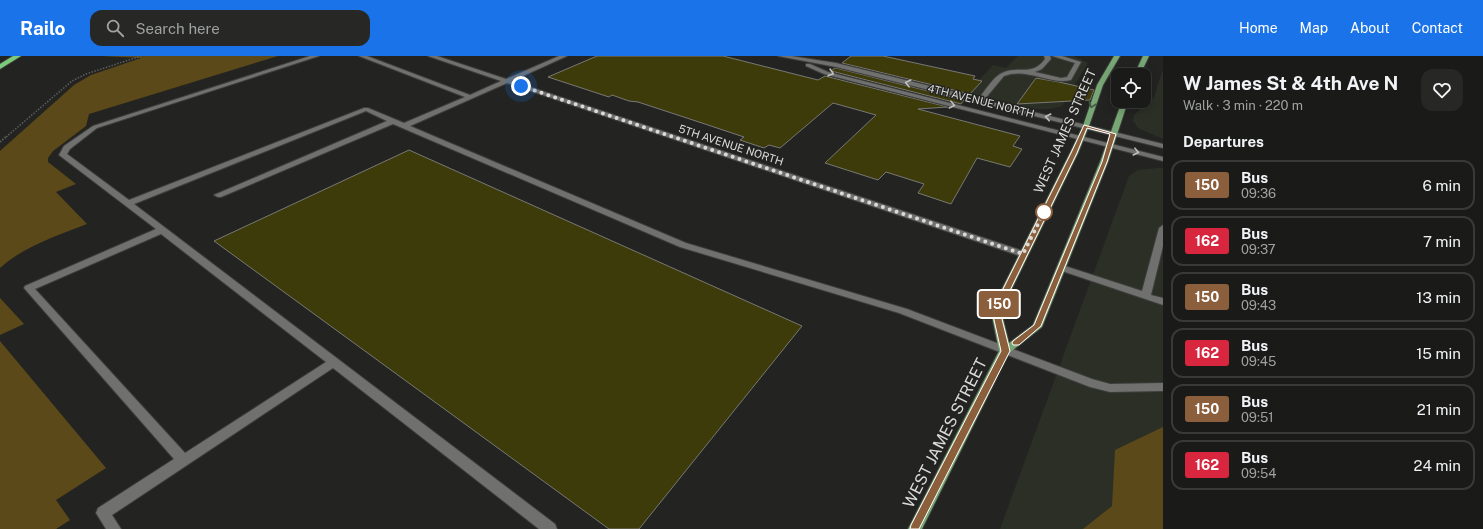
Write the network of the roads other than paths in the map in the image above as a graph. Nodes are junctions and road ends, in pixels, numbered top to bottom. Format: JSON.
{"nodes":[{"id":1,"x":18,"y":56,"type":"edge"},
{"id":2,"x":316,"y":56,"type":"edge"},
{"id":3,"x":362,"y":56,"type":"edge"},
{"id":4,"x":431,"y":56,"type":"edge"},
{"id":5,"x":564,"y":56,"type":"edge"},
{"id":6,"x":781,"y":56,"type":"edge"},
{"id":7,"x":1047,"y":56,"type":"edge"},
{"id":8,"x":1055,"y":56,"type":"edge"},
{"id":9,"x":1116,"y":56,"type":"edge"},
{"id":10,"x":1146,"y":56,"type":"edge"},
{"id":11,"x":794,"y":59,"type":"junction"},
{"id":12,"x":0,"y":67,"type":"edge"},
{"id":13,"x":1140,"y":68,"type":"edge"},
{"id":14,"x":1026,"y":72,"type":"junction"},
{"id":15,"x":506,"y":81,"type":"junction"},
{"id":16,"x":471,"y":96,"type":"junction"},
{"id":17,"x":980,"y":101,"type":"junction"},
{"id":18,"x":1122,"y":108,"type":"edge"},
{"id":19,"x":393,"y":121,"type":"junction"},
{"id":20,"x":404,"y":126,"type":"junction"},
{"id":21,"x":1086,"y":126,"type":"junction"},
{"id":22,"x":1113,"y":134,"type":"junction"},
{"id":23,"x":1080,"y":138,"type":"junction"},
{"id":24,"x":1109,"y":146,"type":"junction"},
{"id":25,"x":1163,"y":146,"type":"edge"},
{"id":26,"x":1163,"y":159,"type":"edge"},
{"id":27,"x":218,"y":195,"type":"dead end"},
{"id":28,"x":128,"y":204,"type":"junction"},
{"id":29,"x":1163,"y":228,"type":"edge"},
{"id":30,"x":162,"y":230,"type":"junction"},
{"id":31,"x":1023,"y":254,"type":"junction"},
{"id":32,"x":1062,"y":268,"type":"junction"},
{"id":33,"x":1146,"y":296,"type":"junction"},
{"id":34,"x":1163,"y":302,"type":"edge"},
{"id":35,"x":1005,"y":351,"type":"junction"},
{"id":36,"x":333,"y":363,"type":"junction"},
{"id":37,"x":1163,"y":387,"type":"edge"},
{"id":38,"x":183,"y":460,"type":"junction"},
{"id":39,"x":114,"y":529,"type":"edge"},
{"id":40,"x":550,"y":529,"type":"edge"},
{"id":41,"x":916,"y":529,"type":"edge"}],
"edges":[{"from":1,"to":12,"type":"highway"},
{"from":2,"to":28,"type":"street"},
{"from":3,"to":16,"type":"street"},
{"from":4,"to":15,"type":"street","name":"5TH AVENUE NORTH"},
{"from":5,"to":15,"type":"street"},
{"from":6,"to":11,"type":"street","name":"4TH AVENUE NORTH"},
{"from":7,"to":14,"type":"street"},
{"from":8,"to":14,"type":"street"},
{"from":9,"to":21,"type":"main road","name":"WEST JAMES STREET","one_way":true},
{"from":10,"to":13,"type":"main road"},
{"from":17,"to":11,"type":"street","name":"4TH AVENUE NORTH","one_way":true},
{"from":11,"to":23,"type":"street","name":"4TH AVENUE NORTH","one_way":true},
{"from":14,"to":17,"type":"street"},
{"from":15,"to":16,"type":"street"},
{"from":15,"to":31,"type":"street","name":"5TH AVENUE NORTH"},
{"from":16,"to":20,"type":"street"},
{"from":21,"to":17,"type":"street","name":"4TH AVENUE NORTH","one_way":true},
{"from":18,"to":22,"type":"main road","name":"WEST JAMES STREET"},
{"from":19,"to":20,"type":"street"},
{"from":19,"to":27,"type":"street"},
{"from":19,"to":28,"type":"street"},
{"from":20,"to":35,"type":"street"},
{"from":21,"to":22,"type":"street","name":"4TH AVENUE NORTH"},
{"from":21,"to":23,"type":"main road","name":"WEST JAMES STREET"},
{"from":22,"to":24,"type":"main road","name":"WEST JAMES STREET"},
{"from":22,"to":25,"type":"street","name":"4TH AVENUE NORTH"},
{"from":23,"to":24,"type":"street","name":"4TH AVENUE NORTH"},
{"from":23,"to":31,"type":"main road","name":"WEST JAMES STREET"},
{"from":24,"to":26,"type":"street","name":"4TH AVENUE NORTH","one_way":true},
{"from":24,"to":32,"type":"main road","name":"WEST JAMES STREET"},
{"from":28,"to":30,"type":"street"},
{"from":29,"to":33,"type":"street"},
{"from":30,"to":36,"type":"street"},
{"from":30,"to":38,"type":"street"},
{"from":31,"to":35,"type":"main road","name":"WEST JAMES STREET"},
{"from":32,"to":33,"type":"street"},
{"from":32,"to":35,"type":"main road","name":"WEST JAMES STREET"},
{"from":33,"to":34,"type":"street"},
{"from":35,"to":37,"type":"street"},
{"from":35,"to":41,"type":"main road","name":"WEST JAMES STREET"},
{"from":36,"to":38,"type":"street"},
{"from":36,"to":40,"type":"street"},
{"from":38,"to":39,"type":"street"}]}
